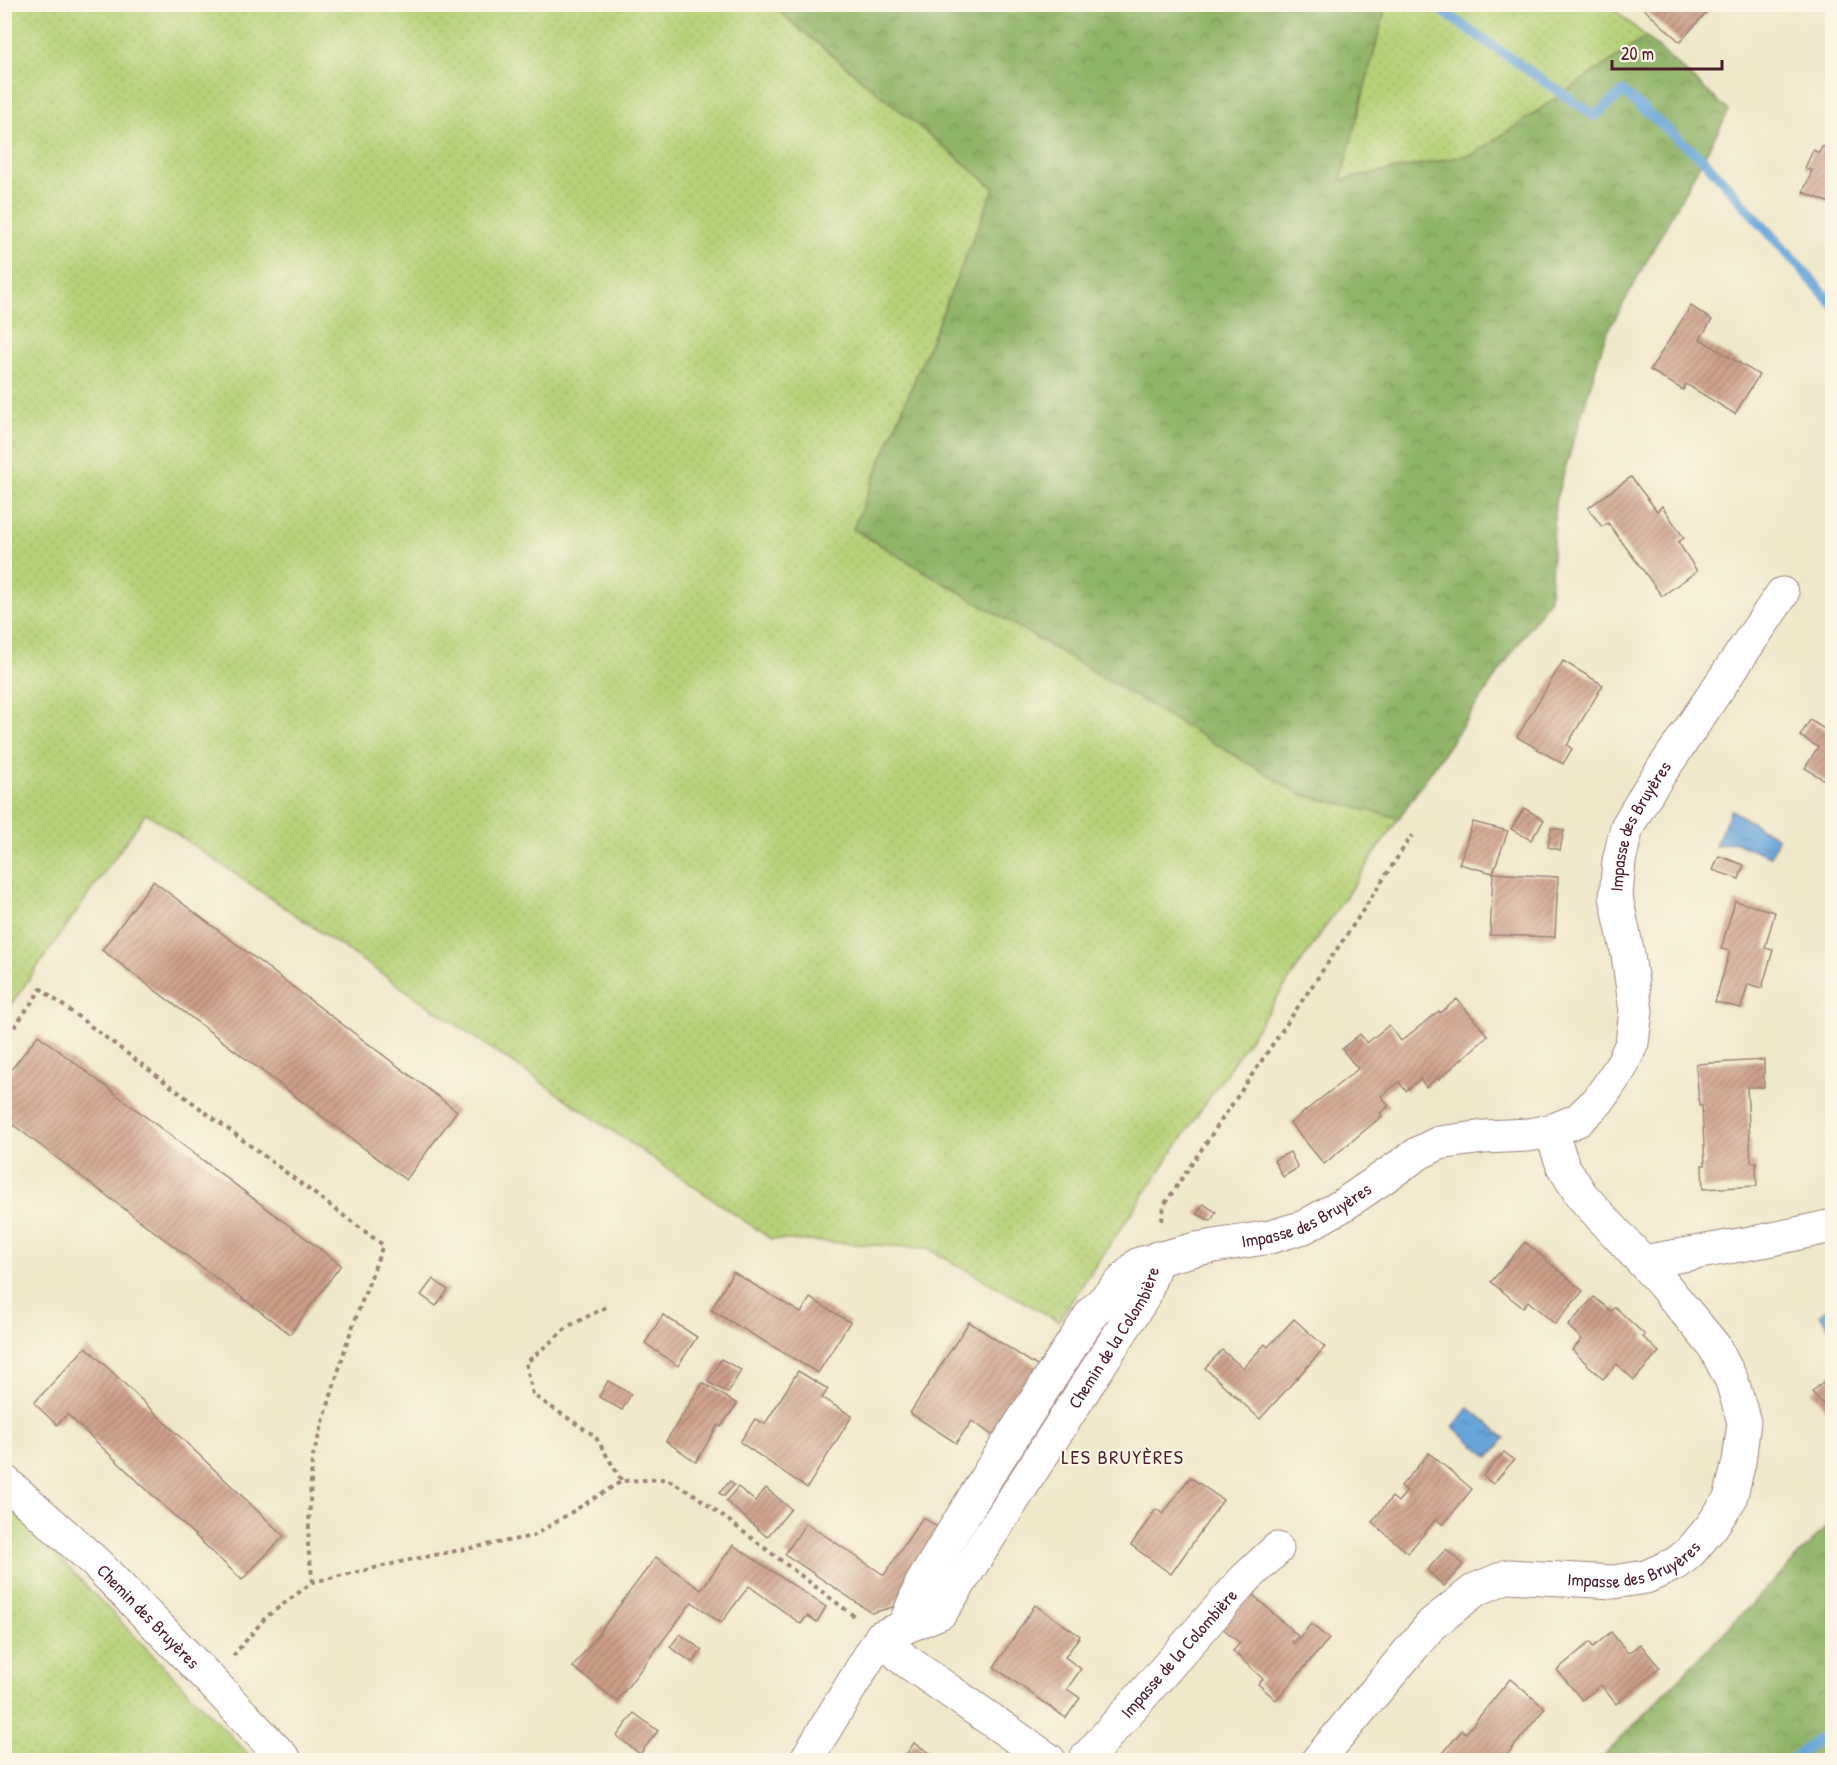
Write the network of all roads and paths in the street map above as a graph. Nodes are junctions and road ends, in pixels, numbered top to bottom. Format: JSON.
{"nodes":[{"id":1,"x":1782,"y":594,"type":"dead end"},
{"id":2,"x":1412,"y":835,"type":"dead end"},
{"id":3,"x":4,"y":1042,"type":"edge"},
{"id":4,"x":1551,"y":1131,"type":"junction"},
{"id":5,"x":1833,"y":1226,"type":"edge"},
{"id":6,"x":1157,"y":1258,"type":"junction"},
{"id":7,"x":1643,"y":1262,"type":"junction"},
{"id":8,"x":606,"y":1307,"type":"dead end"},
{"id":9,"x":4,"y":1481,"type":"edge"},
{"id":10,"x":621,"y":1481,"type":"junction"},
{"id":11,"x":1277,"y":1549,"type":"dead end"},
{"id":12,"x":313,"y":1582,"type":"junction"},
{"id":13,"x":893,"y":1632,"type":"junction"},
{"id":14,"x":212,"y":1682,"type":"junction"},
{"id":15,"x":285,"y":1761,"type":"edge"},
{"id":16,"x":806,"y":1761,"type":"edge"},
{"id":17,"x":1049,"y":1761,"type":"edge"},
{"id":18,"x":1085,"y":1761,"type":"edge"},
{"id":19,"x":1318,"y":1761,"type":"edge"}],
"edges":[{"from":1,"to":4,"type":"street","name":"Impasse des Bruyères"},
{"from":2,"to":6,"type":"path"},
{"from":3,"to":12,"type":"path"},
{"from":4,"to":6,"type":"street","name":"Impasse des Bruyères"},
{"from":4,"to":7,"type":"street","name":"Impasse des Bruyères"},
{"from":5,"to":7,"type":"street"},
{"from":6,"to":13,"type":"street","name":"Chemin de la Colombière"},
{"from":7,"to":19,"type":"street","name":"Impasse des Bruyères"},
{"from":8,"to":10,"type":"path"},
{"from":9,"to":14,"type":"street","name":"Chemin des Bruyères"},
{"from":10,"to":12,"type":"path"},
{"from":10,"to":13,"type":"path"},
{"from":11,"to":18,"type":"street","name":"Impasse de la Colombière"},
{"from":12,"to":14,"type":"path"},
{"from":13,"to":16,"type":"street"},
{"from":13,"to":17,"type":"street"},
{"from":14,"to":15,"type":"street","name":"Chemin des Bruyères"}]}
